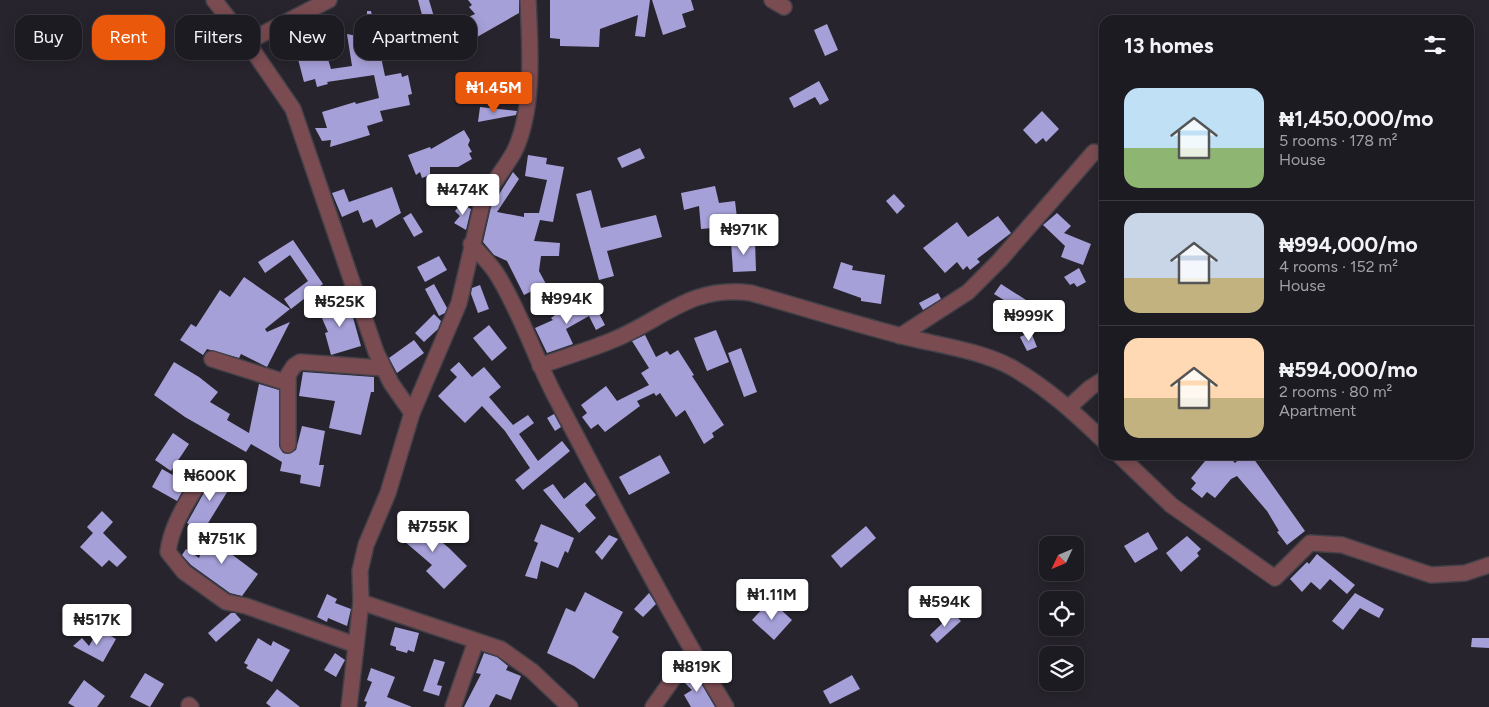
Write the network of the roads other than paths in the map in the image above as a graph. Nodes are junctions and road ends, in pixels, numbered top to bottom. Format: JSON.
{"nodes":[{"id":1,"x":214,"y":0,"type":"edge"},
{"id":2,"x":329,"y":0,"type":"edge"},
{"id":3,"x":528,"y":0,"type":"edge"},
{"id":4,"x":226,"y":15,"type":"edge"},
{"id":5,"x":260,"y":35,"type":"edge"},
{"id":6,"x":260,"y":60,"type":"edge"},
{"id":7,"x":1094,"y":152,"type":"dead end"},
{"id":8,"x":471,"y":244,"type":"junction"},
{"id":9,"x":900,"y":336,"type":"junction"},
{"id":10,"x":212,"y":359,"type":"dead end"},
{"id":11,"x":540,"y":366,"type":"junction"},
{"id":12,"x":382,"y":368,"type":"junction"},
{"id":13,"x":1099,"y":382,"type":"edge"},
{"id":14,"x":288,"y":383,"type":"junction"},
{"id":15,"x":1069,"y":407,"type":"junction"},
{"id":16,"x":412,"y":413,"type":"junction"},
{"id":17,"x":1099,"y":436,"type":"edge"},
{"id":18,"x":288,"y":445,"type":"dead end"},
{"id":19,"x":1124,"y":460,"type":"edge"},
{"id":20,"x":198,"y":484,"type":"dead end"},
{"id":21,"x":1489,"y":565,"type":"edge"},
{"id":22,"x":361,"y":602,"type":"junction"},
{"id":23,"x":476,"y":641,"type":"junction"},
{"id":24,"x":356,"y":645,"type":"junction"},
{"id":25,"x":692,"y":652,"type":"junction"},
{"id":26,"x":348,"y":707,"type":"edge"},
{"id":27,"x":453,"y":707,"type":"edge"},
{"id":28,"x":570,"y":707,"type":"edge"},
{"id":29,"x":653,"y":707,"type":"edge"},
{"id":30,"x":726,"y":707,"type":"edge"}],
"edges":[{"from":1,"to":4,"type":"street"},
{"from":2,"to":5,"type":"street"},
{"from":3,"to":8,"type":"street"},
{"from":6,"to":12,"type":"street"},
{"from":7,"to":9,"type":"street"},
{"from":8,"to":11,"type":"street"},
{"from":8,"to":16,"type":"street"},
{"from":9,"to":11,"type":"street"},
{"from":9,"to":15,"type":"street"},
{"from":10,"to":14,"type":"street"},
{"from":11,"to":25,"type":"street"},
{"from":12,"to":14,"type":"street"},
{"from":12,"to":16,"type":"street"},
{"from":13,"to":15,"type":"street"},
{"from":14,"to":18,"type":"street"},
{"from":15,"to":17,"type":"street"},
{"from":16,"to":22,"type":"street"},
{"from":19,"to":21,"type":"street"},
{"from":20,"to":24,"type":"street"},
{"from":22,"to":23,"type":"street"},
{"from":22,"to":24,"type":"street"},
{"from":23,"to":27,"type":"street"},
{"from":23,"to":28,"type":"street"},
{"from":24,"to":26,"type":"street"},
{"from":25,"to":29,"type":"street"},
{"from":25,"to":30,"type":"street"}]}
